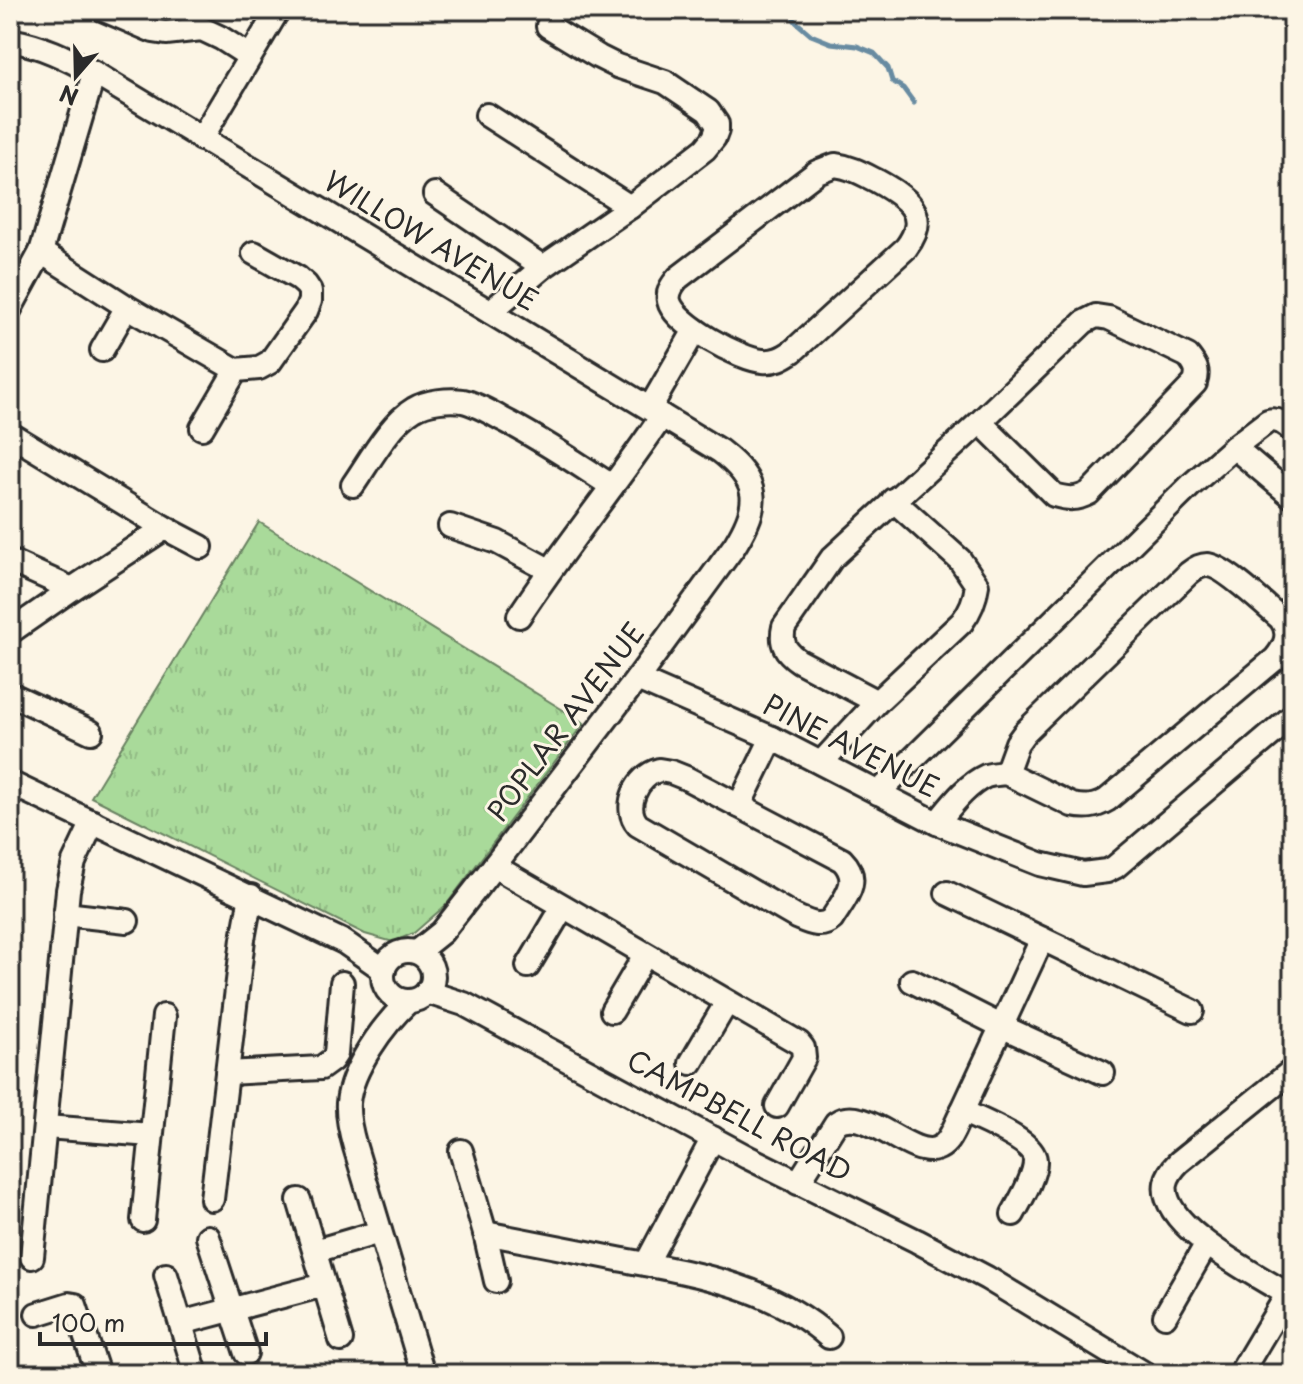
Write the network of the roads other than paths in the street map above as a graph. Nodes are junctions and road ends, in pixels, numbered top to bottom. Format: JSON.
{"nodes":[{"id":1,"x":104,"y":10,"type":"edge"},
{"id":2,"x":278,"y":10,"type":"edge"},
{"id":3,"x":548,"y":26,"type":"dead end"},
{"id":4,"x":10,"y":40,"type":"edge"},
{"id":5,"x":249,"y":56,"type":"junction"},
{"id":6,"x":94,"y":73,"type":"junction"},
{"id":7,"x":487,"y":115,"type":"dead end"},
{"id":8,"x":201,"y":139,"type":"junction"},
{"id":9,"x":435,"y":194,"type":"dead end"},
{"id":10,"x":630,"y":207,"type":"junction"},
{"id":11,"x":41,"y":252,"type":"junction"},
{"id":12,"x":254,"y":253,"type":"dead end"},
{"id":13,"x":543,"y":267,"type":"junction"},
{"id":14,"x":127,"y":307,"type":"junction"},
{"id":15,"x":10,"y":309,"type":"edge"},
{"id":16,"x":490,"y":312,"type":"junction"},
{"id":17,"x":695,"y":330,"type":"junction"},
{"id":18,"x":102,"y":350,"type":"dead end"},
{"id":19,"x":236,"y":370,"type":"junction"},
{"id":20,"x":656,"y":412,"type":"junction"},
{"id":21,"x":980,"y":422,"type":"junction"},
{"id":22,"x":202,"y":428,"type":"dead end"},
{"id":23,"x":1293,"y":431,"type":"edge"},
{"id":24,"x":10,"y":434,"type":"edge"},
{"id":25,"x":1234,"y":447,"type":"junction"},
{"id":26,"x":353,"y":485,"type":"dead end"},
{"id":27,"x":612,"y":486,"type":"junction"},
{"id":28,"x":1293,"y":497,"type":"edge"},
{"id":29,"x":893,"y":500,"type":"junction"},
{"id":30,"x":450,"y":526,"type":"dead end"},
{"id":31,"x":165,"y":528,"type":"junction"},
{"id":32,"x":735,"y":545,"type":"joint"},
{"id":33,"x":201,"y":547,"type":"dead end"},
{"id":34,"x":10,"y":561,"type":"edge"},
{"id":35,"x":549,"y":570,"type":"junction"},
{"id":36,"x":72,"y":589,"type":"junction"},
{"id":37,"x":519,"y":616,"type":"dead end"},
{"id":38,"x":10,"y":632,"type":"edge"},
{"id":39,"x":637,"y":679,"type":"junction"},
{"id":40,"x":10,"y":694,"type":"edge"},
{"id":41,"x":877,"y":702,"type":"junction"},
{"id":42,"x":1293,"y":716,"type":"edge"},
{"id":43,"x":91,"y":732,"type":"dead end"},
{"id":44,"x":772,"y":738,"type":"junction"},
{"id":45,"x":821,"y":763,"type":"junction"},
{"id":46,"x":1006,"y":773,"type":"junction"},
{"id":47,"x":10,"y":783,"type":"edge"},
{"id":48,"x":878,"y":793,"type":"junction"},
{"id":49,"x":739,"y":806,"type":"junction"},
{"id":50,"x":93,"y":822,"type":"junction"},
{"id":51,"x":937,"y":823,"type":"junction"},
{"id":52,"x":494,"y":866,"type":"junction"},
{"id":53,"x":947,"y":893,"type":"dead end"},
{"id":54,"x":251,"y":896,"type":"junction"},
{"id":55,"x":563,"y":907,"type":"junction"},
{"id":56,"x":65,"y":914,"type":"junction"},
{"id":57,"x":127,"y":921,"type":"dead end"},
{"id":58,"x":1042,"y":939,"type":"junction"},
{"id":59,"x":645,"y":955,"type":"junction"},
{"id":60,"x":387,"y":964,"type":"junction"},
{"id":61,"x":528,"y":966,"type":"dead end"},
{"id":62,"x":418,"y":980,"type":"junction"},
{"id":63,"x":912,"y":981,"type":"dead end"},
{"id":64,"x":342,"y":983,"type":"dead end"},
{"id":65,"x":727,"y":1002,"type":"junction"},
{"id":66,"x":612,"y":1011,"type":"dead end"},
{"id":67,"x":1192,"y":1011,"type":"dead end"},
{"id":68,"x":164,"y":1016,"type":"dead end"},
{"id":69,"x":1001,"y":1026,"type":"junction"},
{"id":70,"x":691,"y":1063,"type":"dead end"},
{"id":71,"x":1293,"y":1070,"type":"edge"},
{"id":72,"x":227,"y":1073,"type":"junction"},
{"id":73,"x":1103,"y":1073,"type":"dead end"},
{"id":74,"x":777,"y":1106,"type":"dead end"},
{"id":75,"x":962,"y":1111,"type":"junction"},
{"id":76,"x":46,"y":1127,"type":"junction"},
{"id":77,"x":151,"y":1135,"type":"junction"},
{"id":78,"x":713,"y":1138,"type":"junction"},
{"id":79,"x":461,"y":1151,"type":"dead end"},
{"id":80,"x":798,"y":1183,"type":"junction"},
{"id":81,"x":212,"y":1199,"type":"dead end"},
{"id":82,"x":299,"y":1200,"type":"dead end"},
{"id":83,"x":1013,"y":1214,"type":"dead end"},
{"id":84,"x":143,"y":1220,"type":"dead end"},
{"id":85,"x":380,"y":1232,"type":"junction"},
{"id":86,"x":485,"y":1233,"type":"junction"},
{"id":87,"x":208,"y":1237,"type":"dead end"},
{"id":88,"x":1206,"y":1245,"type":"junction"},
{"id":89,"x":315,"y":1251,"type":"junction"},
{"id":90,"x":32,"y":1257,"type":"dead end"},
{"id":91,"x":646,"y":1264,"type":"junction"},
{"id":92,"x":166,"y":1275,"type":"dead end"},
{"id":93,"x":496,"y":1281,"type":"dead end"},
{"id":94,"x":324,"y":1285,"type":"junction"},
{"id":95,"x":1290,"y":1289,"type":"edge"},
{"id":96,"x":232,"y":1310,"type":"junction"},
{"id":97,"x":37,"y":1314,"type":"dead end"},
{"id":98,"x":1165,"y":1316,"type":"dead end"},
{"id":99,"x":181,"y":1323,"type":"junction"},
{"id":100,"x":829,"y":1337,"type":"dead end"},
{"id":101,"x":341,"y":1340,"type":"dead end"},
{"id":102,"x":246,"y":1353,"type":"dead end"},
{"id":103,"x":192,"y":1373,"type":"edge"},
{"id":104,"x":98,"y":1374,"type":"edge"},
{"id":105,"x":423,"y":1374,"type":"edge"},
{"id":106,"x":1145,"y":1374,"type":"edge"},
{"id":107,"x":1240,"y":1374,"type":"edge"}],
"edges":[{"from":1,"to":5,"type":"street"},
{"from":2,"to":5,"type":"street"},
{"from":3,"to":10,"type":"street"},
{"from":4,"to":6,"type":"street","name":"WILLOW AVENUE"},
{"from":5,"to":8,"type":"street"},
{"from":6,"to":8,"type":"street","name":"WILLOW AVENUE"},
{"from":6,"to":11,"type":"street"},
{"from":7,"to":10,"type":"street"},
{"from":8,"to":16,"type":"street","name":"WILLOW AVENUE"},
{"from":9,"to":13,"type":"street"},
{"from":10,"to":13,"type":"street"},
{"from":11,"to":14,"type":"street"},
{"from":11,"to":15,"type":"street"},
{"from":12,"to":19,"type":"street"},
{"from":13,"to":16,"type":"street"},
{"from":14,"to":18,"type":"street"},
{"from":14,"to":19,"type":"street"},
{"from":16,"to":20,"type":"street","name":"WILLOW AVENUE"},
{"from":17,"to":17,"type":"street"},
{"from":17,"to":20,"type":"street"},
{"from":19,"to":22,"type":"street"},
{"from":20,"to":27,"type":"street"},
{"from":20,"to":32,"type":"street","name":"WILLOW AVENUE"},
{"from":21,"to":21,"type":"street"},
{"from":21,"to":29,"type":"street"},
{"from":23,"to":25,"type":"street"},
{"from":24,"to":31,"type":"street"},
{"from":25,"to":28,"type":"street"},
{"from":25,"to":48,"type":"street"},
{"from":26,"to":27,"type":"street"},
{"from":27,"to":35,"type":"street"},
{"from":29,"to":41,"type":"street"},
{"from":29,"to":41,"type":"street"},
{"from":30,"to":35,"type":"street"},
{"from":31,"to":33,"type":"street"},
{"from":31,"to":36,"type":"street"},
{"from":32,"to":39,"type":"street","name":"POPLAR AVENUE"},
{"from":34,"to":36,"type":"street"},
{"from":35,"to":37,"type":"street"},
{"from":36,"to":38,"type":"street"},
{"from":39,"to":44,"type":"street","name":"PINE AVENUE"},
{"from":39,"to":52,"type":"street","name":"POPLAR AVENUE"},
{"from":40,"to":43,"type":"street"},
{"from":41,"to":45,"type":"street"},
{"from":42,"to":51,"type":"street","name":"PINE AVENUE"},
{"from":44,"to":45,"type":"street","name":"PINE AVENUE"},
{"from":44,"to":49,"type":"street"},
{"from":45,"to":48,"type":"street","name":"PINE AVENUE"},
{"from":46,"to":46,"type":"street"},
{"from":46,"to":51,"type":"street"},
{"from":47,"to":50,"type":"street"},
{"from":48,"to":51,"type":"street","name":"PINE AVENUE"},
{"from":49,"to":49,"type":"street"},
{"from":50,"to":54,"type":"street"},
{"from":50,"to":56,"type":"street"},
{"from":52,"to":55,"type":"street"},
{"from":52,"to":62,"type":"street","name":"POPLAR AVENUE"},
{"from":53,"to":58,"type":"street"},
{"from":54,"to":60,"type":"street"},
{"from":54,"to":72,"type":"street"},
{"from":55,"to":59,"type":"street"},
{"from":55,"to":61,"type":"street"},
{"from":56,"to":57,"type":"street"},
{"from":56,"to":76,"type":"street"},
{"from":58,"to":67,"type":"street"},
{"from":58,"to":69,"type":"street"},
{"from":59,"to":65,"type":"street"},
{"from":59,"to":66,"type":"street"},
{"from":60,"to":62,"type":"street"},
{"from":60,"to":62,"type":"street"},
{"from":62,"to":78,"type":"street","name":"CAMPBELL ROAD"},
{"from":62,"to":85,"type":"street","name":"POPLAR AVENUE"},
{"from":63,"to":69,"type":"street"},
{"from":64,"to":72,"type":"street"},
{"from":65,"to":70,"type":"street"},
{"from":65,"to":74,"type":"street"},
{"from":68,"to":77,"type":"street"},
{"from":69,"to":73,"type":"street"},
{"from":69,"to":75,"type":"street"},
{"from":71,"to":88,"type":"street"},
{"from":72,"to":81,"type":"street"},
{"from":75,"to":80,"type":"street"},
{"from":75,"to":83,"type":"street"},
{"from":76,"to":77,"type":"street"},
{"from":76,"to":90,"type":"street"},
{"from":77,"to":84,"type":"street"},
{"from":78,"to":80,"type":"street","name":"CAMPBELL ROAD"},
{"from":78,"to":91,"type":"street"},
{"from":79,"to":86,"type":"street"},
{"from":80,"to":106,"type":"street","name":"CAMPBELL ROAD"},
{"from":82,"to":89,"type":"street"},
{"from":85,"to":89,"type":"street"},
{"from":85,"to":105,"type":"street","name":"POPLAR AVENUE"},
{"from":86,"to":91,"type":"street"},
{"from":86,"to":93,"type":"street"},
{"from":87,"to":96,"type":"street"},
{"from":88,"to":95,"type":"street"},
{"from":88,"to":98,"type":"street"},
{"from":89,"to":94,"type":"street"},
{"from":91,"to":100,"type":"street"},
{"from":92,"to":99,"type":"street"},
{"from":94,"to":96,"type":"street"},
{"from":94,"to":101,"type":"street"},
{"from":95,"to":107,"type":"street"},
{"from":96,"to":99,"type":"street"},
{"from":96,"to":102,"type":"street"},
{"from":97,"to":104,"type":"street"},
{"from":99,"to":103,"type":"street"}]}
